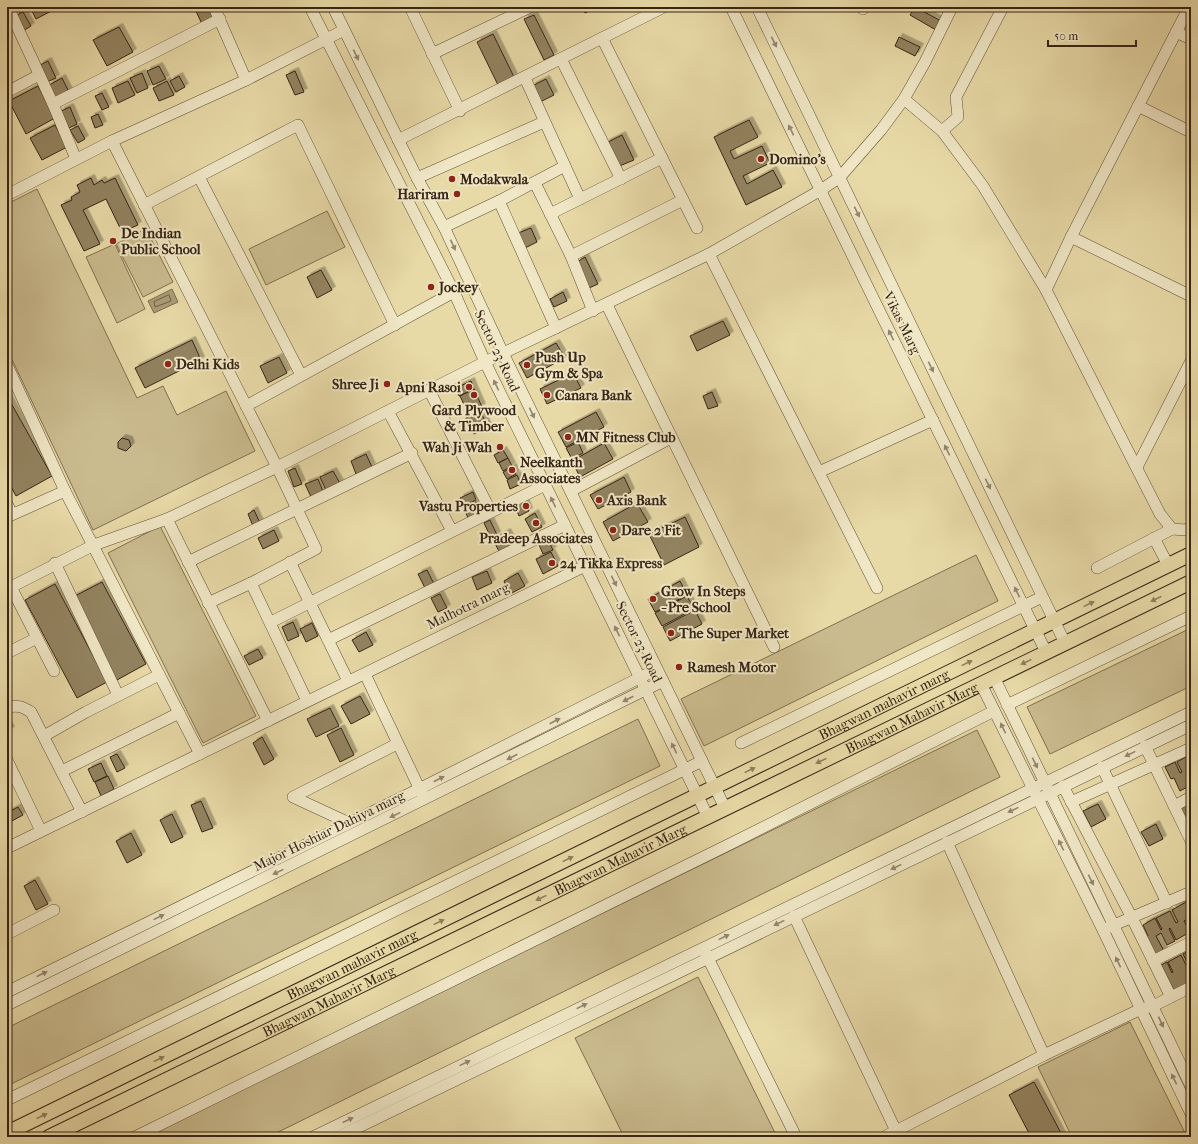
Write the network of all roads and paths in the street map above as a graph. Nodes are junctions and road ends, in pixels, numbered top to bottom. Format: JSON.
{"nodes":[{"id":1,"x":214,"y":7,"type":"edge"},
{"id":2,"x":310,"y":7,"type":"edge"},
{"id":3,"x":333,"y":7,"type":"edge"},
{"id":4,"x":410,"y":7,"type":"edge"},
{"id":5,"x":530,"y":7,"type":"edge"},
{"id":6,"x":664,"y":7,"type":"edge"},
{"id":7,"x":731,"y":7,"type":"edge"},
{"id":8,"x":757,"y":7,"type":"edge"},
{"id":9,"x":952,"y":7,"type":"edge"},
{"id":10,"x":1003,"y":7,"type":"edge"},
{"id":11,"x":1189,"y":7,"type":"edge"},
{"id":12,"x":9,"y":13,"type":"edge"},
{"id":13,"x":220,"y":19,"type":"junction"},
{"id":14,"x":344,"y":30,"type":"junction"},
{"id":15,"x":1176,"y":32,"type":"junction"},
{"id":16,"x":602,"y":38,"type":"junction"},
{"id":17,"x":326,"y":39,"type":"junction"},
{"id":18,"x":1191,"y":39,"type":"edge"},
{"id":19,"x":432,"y":54,"type":"junction"},
{"id":20,"x":561,"y":59,"type":"junction"},
{"id":21,"x":39,"y":75,"type":"junction"},
{"id":22,"x":525,"y":78,"type":"junction"},
{"id":23,"x":246,"y":80,"type":"junction"},
{"id":24,"x":7,"y":92,"type":"edge"},
{"id":25,"x":904,"y":98,"type":"junction"},
{"id":26,"x":53,"y":104,"type":"junction"},
{"id":27,"x":1138,"y":106,"type":"junction"},
{"id":28,"x":460,"y":111,"type":"junction"},
{"id":29,"x":544,"y":122,"type":"junction"},
{"id":30,"x":942,"y":131,"type":"junction"},
{"id":31,"x":1191,"y":132,"type":"edge"},
{"id":32,"x":398,"y":140,"type":"junction"},
{"id":33,"x":112,"y":142,"type":"junction"},
{"id":34,"x":662,"y":158,"type":"junction"},
{"id":35,"x":76,"y":159,"type":"junction"},
{"id":36,"x":565,"y":166,"type":"junction"},
{"id":37,"x":199,"y":177,"type":"junction"},
{"id":38,"x":840,"y":177,"type":"junction"},
{"id":39,"x":417,"y":178,"type":"junction"},
{"id":40,"x":621,"y":179,"type":"junction"},
{"id":41,"x":535,"y":183,"type":"junction"},
{"id":42,"x":821,"y":190,"type":"junction"},
{"id":43,"x":7,"y":195,"type":"edge"},
{"id":44,"x":580,"y":199,"type":"junction"},
{"id":45,"x":682,"y":200,"type":"junction"},
{"id":46,"x":499,"y":201,"type":"junction"},
{"id":47,"x":144,"y":205,"type":"junction"},
{"id":48,"x":550,"y":214,"type":"junction"},
{"id":49,"x":444,"y":227,"type":"junction"},
{"id":50,"x":697,"y":228,"type":"dead end"},
{"id":51,"x":1071,"y":237,"type":"junction"},
{"id":52,"x":710,"y":254,"type":"junction"},
{"id":53,"x":570,"y":256,"type":"junction"},
{"id":54,"x":1046,"y":290,"type":"junction"},
{"id":55,"x":454,"y":292,"type":"junction"},
{"id":56,"x":1191,"y":296,"type":"edge"},
{"id":57,"x":607,"y":305,"type":"junction"},
{"id":58,"x":593,"y":311,"type":"junction"},
{"id":59,"x":395,"y":325,"type":"junction"},
{"id":60,"x":556,"y":328,"type":"junction"},
{"id":61,"x":503,"y":353,"type":"junction"},
{"id":62,"x":1191,"y":360,"type":"edge"},
{"id":63,"x":485,"y":362,"type":"junction"},
{"id":64,"x":7,"y":365,"type":"edge"},
{"id":65,"x":301,"y":375,"type":"junction"},
{"id":66,"x":429,"y":390,"type":"junction"},
{"id":67,"x":246,"y":406,"type":"junction"},
{"id":68,"x":388,"y":410,"type":"junction"},
{"id":69,"x":933,"y":420,"type":"junction"},
{"id":70,"x":671,"y":438,"type":"junction"},
{"id":71,"x":412,"y":453,"type":"junction"},
{"id":72,"x":277,"y":467,"type":"junction"},
{"id":73,"x":1137,"y":467,"type":"junction"},
{"id":74,"x":819,"y":472,"type":"junction"},
{"id":75,"x":545,"y":485,"type":"junction"},
{"id":76,"x":65,"y":491,"type":"junction"},
{"id":77,"x":571,"y":491,"type":"junction"},
{"id":78,"x":296,"y":509,"type":"junction"},
{"id":79,"x":9,"y":512,"type":"edge"},
{"id":80,"x":491,"y":512,"type":"junction"},
{"id":81,"x":167,"y":519,"type":"junction"},
{"id":82,"x":565,"y":525,"type":"junction"},
{"id":83,"x":1191,"y":527,"type":"edge"},
{"id":84,"x":1172,"y":528,"type":"junction"},
{"id":85,"x":452,"y":531,"type":"junction"},
{"id":86,"x":1154,"y":538,"type":"junction"},
{"id":87,"x":94,"y":545,"type":"junction"},
{"id":88,"x":1191,"y":554,"type":"edge"},
{"id":89,"x":188,"y":562,"type":"junction"},
{"id":90,"x":290,"y":562,"type":"junction"},
{"id":91,"x":55,"y":563,"type":"junction"},
{"id":92,"x":585,"y":566,"type":"junction"},
{"id":93,"x":1168,"y":566,"type":"junction"},
{"id":94,"x":1097,"y":568,"type":"dead end"},
{"id":95,"x":1191,"y":582,"type":"edge"},
{"id":96,"x":251,"y":583,"type":"junction"},
{"id":97,"x":9,"y":588,"type":"edge"},
{"id":98,"x":877,"y":588,"type":"dead end"},
{"id":99,"x":1042,"y":597,"type":"junction"},
{"id":100,"x":208,"y":603,"type":"junction"},
{"id":101,"x":310,"y":603,"type":"junction"},
{"id":102,"x":1024,"y":607,"type":"junction"},
{"id":103,"x":1191,"y":616,"type":"edge"},
{"id":104,"x":1054,"y":621,"type":"junction"},
{"id":105,"x":271,"y":622,"type":"junction"},
{"id":106,"x":1035,"y":630,"type":"junction"},
{"id":107,"x":37,"y":638,"type":"junction"},
{"id":108,"x":328,"y":640,"type":"junction"},
{"id":109,"x":1065,"y":643,"type":"junction"},
{"id":110,"x":774,"y":647,"type":"dead end"},
{"id":111,"x":1046,"y":652,"type":"junction"},
{"id":112,"x":7,"y":653,"type":"edge"},
{"id":113,"x":657,"y":669,"type":"junction"},
{"id":114,"x":54,"y":671,"type":"dead end"},
{"id":115,"x":365,"y":674,"type":"junction"},
{"id":116,"x":159,"y":675,"type":"junction"},
{"id":117,"x":640,"y":678,"type":"junction"},
{"id":118,"x":994,"y":678,"type":"junction"},
{"id":119,"x":348,"y":681,"type":"junction"},
{"id":120,"x":663,"y":681,"type":"junction"},
{"id":121,"x":981,"y":684,"type":"junction"},
{"id":122,"x":646,"y":690,"type":"junction"},
{"id":123,"x":118,"y":695,"type":"junction"},
{"id":124,"x":307,"y":701,"type":"junction"},
{"id":125,"x":1007,"y":705,"type":"junction"},
{"id":126,"x":7,"y":708,"type":"edge"},
{"id":127,"x":994,"y":711,"type":"junction"},
{"id":128,"x":1191,"y":712,"type":"edge"},
{"id":129,"x":179,"y":713,"type":"junction"},
{"id":130,"x":268,"y":721,"type":"junction"},
{"id":131,"x":1191,"y":725,"type":"edge"},
{"id":132,"x":44,"y":736,"type":"junction"},
{"id":133,"x":741,"y":743,"type":"dead end"},
{"id":134,"x":397,"y":744,"type":"junction"},
{"id":135,"x":1145,"y":746,"type":"junction"},
{"id":136,"x":1191,"y":748,"type":"edge"},
{"id":137,"x":200,"y":754,"type":"junction"},
{"id":138,"x":7,"y":760,"type":"edge"},
{"id":139,"x":702,"y":761,"type":"junction"},
{"id":140,"x":1154,"y":765,"type":"junction"},
{"id":141,"x":1102,"y":767,"type":"junction"},
{"id":142,"x":684,"y":770,"type":"junction"},
{"id":143,"x":62,"y":771,"type":"junction"},
{"id":144,"x":1111,"y":784,"type":"junction"},
{"id":145,"x":1062,"y":786,"type":"junction"},
{"id":146,"x":714,"y":787,"type":"junction"},
{"id":147,"x":1046,"y":788,"type":"junction"},
{"id":148,"x":419,"y":789,"type":"junction"},
{"id":149,"x":1035,"y":793,"type":"junction"},
{"id":150,"x":697,"y":796,"type":"junction"},
{"id":151,"x":1191,"y":797,"type":"edge"},
{"id":152,"x":424,"y":800,"type":"junction"},
{"id":153,"x":1071,"y":802,"type":"junction"},
{"id":154,"x":1174,"y":806,"type":"junction"},
{"id":155,"x":725,"y":808,"type":"junction"},
{"id":156,"x":82,"y":812,"type":"junction"},
{"id":157,"x":708,"y":817,"type":"junction"},
{"id":158,"x":349,"y":823,"type":"junction"},
{"id":159,"x":41,"y":831,"type":"junction"},
{"id":160,"x":1191,"y":841,"type":"edge"},
{"id":161,"x":947,"y":842,"type":"junction"},
{"id":162,"x":7,"y":848,"type":"edge"},
{"id":163,"x":1191,"y":892,"type":"edge"},
{"id":164,"x":1167,"y":903,"type":"junction"},
{"id":165,"x":54,"y":910,"type":"dead end"},
{"id":166,"x":794,"y":916,"type":"junction"},
{"id":167,"x":1132,"y":918,"type":"junction"},
{"id":168,"x":1108,"y":927,"type":"junction"},
{"id":169,"x":7,"y":934,"type":"edge"},
{"id":170,"x":1191,"y":942,"type":"edge"},
{"id":171,"x":705,"y":953,"type":"junction"},
{"id":172,"x":1153,"y":961,"type":"junction"},
{"id":173,"x":1191,"y":987,"type":"edge"},
{"id":174,"x":7,"y":992,"type":"edge"},
{"id":175,"x":1171,"y":997,"type":"junction"},
{"id":176,"x":7,"y":1005,"type":"edge"},
{"id":177,"x":1154,"y":1006,"type":"junction"},
{"id":178,"x":1141,"y":1009,"type":"junction"},
{"id":179,"x":1044,"y":1055,"type":"junction"},
{"id":180,"x":1190,"y":1083,"type":"edge"},
{"id":181,"x":99,"y":1088,"type":"junction"},
{"id":182,"x":7,"y":1100,"type":"edge"},
{"id":183,"x":109,"y":1108,"type":"junction"},
{"id":184,"x":1191,"y":1114,"type":"edge"},
{"id":185,"x":896,"y":1131,"type":"junction"},
{"id":186,"x":7,"y":1133,"type":"edge"},
{"id":187,"x":49,"y":1137,"type":"edge"},
{"id":188,"x":135,"y":1137,"type":"edge"},
{"id":189,"x":313,"y":1137,"type":"edge"},
{"id":190,"x":338,"y":1137,"type":"edge"},
{"id":191,"x":796,"y":1137,"type":"edge"},
{"id":192,"x":884,"y":1137,"type":"edge"}],
"edges":[{"from":1,"to":13,"type":"street"},
{"from":2,"to":17,"type":"street","name":"Sector 23 Road"},
{"from":3,"to":14,"type":"street","name":"Sector 23 Road"},
{"from":4,"to":19,"type":"street"},
{"from":5,"to":19,"type":"street"},
{"from":6,"to":16,"type":"street"},
{"from":42,"to":7,"type":"street","name":"Vikas Marg","one_way":true},
{"from":8,"to":38,"type":"street","name":"Vikas Marg","one_way":true},
{"from":9,"to":25,"type":"street"},
{"from":10,"to":30,"type":"street"},
{"from":11,"to":15,"type":"street"},
{"from":12,"to":21,"type":"street"},
{"from":13,"to":23,"type":"street"},
{"from":13,"to":26,"type":"street"},
{"from":14,"to":17,"type":"street"},
{"from":14,"to":32,"type":"street","name":"Sector 23 Road","one_way":true},
{"from":15,"to":18,"type":"street"},
{"from":15,"to":27,"type":"street"},
{"from":16,"to":20,"type":"street"},
{"from":16,"to":34,"type":"street"},
{"from":17,"to":23,"type":"street"},
{"from":17,"to":55,"type":"street","name":"Sector 23 Road"},
{"from":19,"to":28,"type":"street"},
{"from":20,"to":22,"type":"street"},
{"from":20,"to":40,"type":"street"},
{"from":21,"to":24,"type":"street"},
{"from":21,"to":26,"type":"street"},
{"from":22,"to":28,"type":"street"},
{"from":22,"to":29,"type":"street"},
{"from":23,"to":33,"type":"street"},
{"from":25,"to":30,"type":"street"},
{"from":25,"to":38,"type":"street"},
{"from":26,"to":35,"type":"street"},
{"from":27,"to":31,"type":"street"},
{"from":27,"to":51,"type":"street"},
{"from":28,"to":32,"type":"street"},
{"from":29,"to":36,"type":"street"},
{"from":29,"to":39,"type":"street"},
{"from":30,"to":54,"type":"street"},
{"from":32,"to":39,"type":"street","name":"Sector 23 Road"},
{"from":33,"to":35,"type":"street"},
{"from":33,"to":47,"type":"street"},
{"from":34,"to":40,"type":"street"},
{"from":34,"to":45,"type":"street"},
{"from":35,"to":43,"type":"street"},
{"from":36,"to":41,"type":"street"},
{"from":36,"to":44,"type":"street"},
{"from":37,"to":47,"type":"street"},
{"from":37,"to":59,"type":"street"},
{"from":37,"to":65,"type":"street"},
{"from":38,"to":42,"type":"street"},
{"from":38,"to":99,"type":"street","name":"Vikas Marg","one_way":true},
{"from":39,"to":49,"type":"street","name":"Sector 23 Road"},
{"from":40,"to":44,"type":"street"},
{"from":41,"to":46,"type":"street"},
{"from":41,"to":48,"type":"street"},
{"from":42,"to":52,"type":"street"},
{"from":69,"to":42,"type":"street","name":"Vikas Marg","one_way":true},
{"from":44,"to":48,"type":"street"},
{"from":45,"to":50,"type":"street"},
{"from":45,"to":53,"type":"street"},
{"from":46,"to":49,"type":"street"},
{"from":46,"to":60,"type":"street"},
{"from":47,"to":67,"type":"street"},
{"from":48,"to":53,"type":"street"},
{"from":49,"to":61,"type":"street","name":"Sector 23 Road","one_way":true},
{"from":51,"to":54,"type":"street"},
{"from":51,"to":56,"type":"street"},
{"from":52,"to":57,"type":"street"},
{"from":52,"to":74,"type":"street"},
{"from":53,"to":58,"type":"street"},
{"from":54,"to":73,"type":"street"},
{"from":55,"to":59,"type":"street"},
{"from":55,"to":63,"type":"street","name":"Sector 23 Road"},
{"from":57,"to":58,"type":"street"},
{"from":57,"to":70,"type":"street"},
{"from":58,"to":60,"type":"street"},
{"from":59,"to":65,"type":"street"},
{"from":60,"to":61,"type":"street"},
{"from":61,"to":63,"type":"street"},
{"from":61,"to":77,"type":"street","name":"Sector 23 Road","one_way":true},
{"from":62,"to":73,"type":"street"},
{"from":63,"to":66,"type":"street"},
{"from":75,"to":63,"type":"street","name":"Sector 23 Road","one_way":true},
{"from":64,"to":76,"type":"street"},
{"from":65,"to":67,"type":"street"},
{"from":66,"to":68,"type":"street"},
{"from":66,"to":80,"type":"street"},
{"from":67,"to":72,"type":"street"},
{"from":68,"to":71,"type":"street"},
{"from":68,"to":72,"type":"street"},
{"from":69,"to":74,"type":"street"},
{"from":102,"to":69,"type":"street","name":"Vikas Marg","one_way":true},
{"from":70,"to":77,"type":"street"},
{"from":70,"to":110,"type":"street"},
{"from":71,"to":78,"type":"street"},
{"from":71,"to":85,"type":"street"},
{"from":72,"to":78,"type":"street"},
{"from":72,"to":81,"type":"street"},
{"from":73,"to":84,"type":"street"},
{"from":74,"to":98,"type":"street"},
{"from":75,"to":80,"type":"street"},
{"from":82,"to":75,"type":"street","name":"Sector 23 Road","one_way":true},
{"from":76,"to":79,"type":"street"},
{"from":76,"to":87,"type":"street"},
{"from":77,"to":113,"type":"street","name":"Sector 23 Road","one_way":true},
{"from":78,"to":89,"type":"street"},
{"from":78,"to":90,"type":"street"},
{"from":80,"to":85,"type":"street"},
{"from":81,"to":87,"type":"street"},
{"from":81,"to":89,"type":"street"},
{"from":82,"to":92,"type":"street","name":"Sector 23 Road"},
{"from":82,"to":108,"type":"street"},
{"from":83,"to":84,"type":"street"},
{"from":84,"to":86,"type":"street"},
{"from":85,"to":101,"type":"street"},
{"from":86,"to":93,"type":"street"},
{"from":86,"to":94,"type":"street"},
{"from":87,"to":91,"type":"street"},
{"from":87,"to":116,"type":"street"},
{"from":88,"to":93,"type":"main road"},
{"from":89,"to":100,"type":"street"},
{"from":90,"to":96,"type":"street"},
{"from":90,"to":101,"type":"street"},
{"from":91,"to":97,"type":"street"},
{"from":91,"to":123,"type":"street"},
{"from":92,"to":115,"type":"street","name":"Malhotra marg"},
{"from":117,"to":92,"type":"street","name":"Sector 23 Road","one_way":true},
{"from":104,"to":93,"type":"main road","one_way":true},
{"from":95,"to":109,"type":"main road","name":"Bhagwan Mahavir Marg","one_way":true},
{"from":96,"to":100,"type":"street"},
{"from":96,"to":105,"type":"street"},
{"from":97,"to":107,"type":"street"},
{"from":99,"to":102,"type":"street"},
{"from":99,"to":104,"type":"street","name":"Vikas Marg"},
{"from":100,"to":130,"type":"street"},
{"from":101,"to":105,"type":"street"},
{"from":101,"to":108,"type":"street"},
{"from":102,"to":106,"type":"street","name":"Vikas Marg"},
{"from":102,"to":133,"type":"street"},
{"from":103,"to":125,"type":"street"},
{"from":104,"to":106,"type":"main road","name":"Bhagwan mahavir marg"},
{"from":104,"to":109,"type":"street","name":"Vikas Marg"},
{"from":105,"to":124,"type":"street"},
{"from":106,"to":111,"type":"street","name":"Vikas Marg"},
{"from":146,"to":106,"type":"main road","name":"Bhagwan mahavir marg","one_way":true},
{"from":107,"to":112,"type":"street"},
{"from":107,"to":114,"type":"street"},
{"from":108,"to":119,"type":"street"},
{"from":109,"to":111,"type":"main road","name":"Bhagwan Mahavir Marg"},
{"from":111,"to":118,"type":"main road","name":"Bhagwan Mahavir Marg","one_way":true},
{"from":113,"to":117,"type":"street","name":"Major Hoshiar Dahiya marg"},
{"from":113,"to":120,"type":"street","name":"Sector 23 Road"},
{"from":115,"to":119,"type":"street","name":"Malhotra marg"},
{"from":115,"to":134,"type":"street"},
{"from":116,"to":123,"type":"street"},
{"from":116,"to":129,"type":"street"},
{"from":117,"to":122,"type":"street","name":"Sector 23 Road"},
{"from":148,"to":117,"type":"street","name":"Major Hoshiar Dahiya marg","one_way":true},
{"from":118,"to":121,"type":"main road","name":"Bhagwan Mahavir Marg"},
{"from":118,"to":125,"type":"street"},
{"from":119,"to":124,"type":"street","name":"Malhotra marg"},
{"from":120,"to":122,"type":"street","name":"Major Hoshiar Dahiya marg"},
{"from":120,"to":139,"type":"street","name":"Sector 23 Road"},
{"from":121,"to":127,"type":"street"},
{"from":121,"to":155,"type":"main road","name":"Bhagwan Mahavir Marg","one_way":true},
{"from":142,"to":122,"type":"street","name":"Sector 23 Road","one_way":true},
{"from":122,"to":152,"type":"street","name":"Major Hoshiar Dahiya marg","one_way":true},
{"from":123,"to":132,"type":"street"},
{"from":124,"to":130,"type":"street","name":"Malhotra marg"},
{"from":125,"to":147,"type":"street","one_way":true},
{"from":126,"to":132,"type":"street"},
{"from":149,"to":127,"type":"street","one_way":true},
{"from":127,"to":188,"type":"street"},
{"from":128,"to":147,"type":"street"},
{"from":129,"to":137,"type":"street"},
{"from":129,"to":143,"type":"street"},
{"from":130,"to":137,"type":"street","name":"Malhotra marg"},
{"from":131,"to":135,"type":"street"},
{"from":132,"to":143,"type":"street"},
{"from":134,"to":148,"type":"street"},
{"from":134,"to":158,"type":"street"},
{"from":135,"to":140,"type":"street"},
{"from":135,"to":141,"type":"street","one_way":true},
{"from":136,"to":140,"type":"street"},
{"from":137,"to":156,"type":"street","name":"Malhotra marg"},
{"from":138,"to":159,"type":"street"},
{"from":139,"to":142,"type":"street"},
{"from":139,"to":146,"type":"street","name":"Sector 23 Road"},
{"from":140,"to":144,"type":"street"},
{"from":140,"to":154,"type":"street"},
{"from":141,"to":144,"type":"street"},
{"from":141,"to":145,"type":"street"},
{"from":142,"to":150,"type":"street","name":"Sector 23 Road"},
{"from":142,"to":182,"type":"street"},
{"from":143,"to":156,"type":"street"},
{"from":144,"to":153,"type":"street"},
{"from":144,"to":164,"type":"street"},
{"from":145,"to":147,"type":"street"},
{"from":145,"to":153,"type":"street"},
{"from":146,"to":150,"type":"main road","name":"Bhagwan mahavir marg"},
{"from":146,"to":155,"type":"street","name":"Sector 23 Road"},
{"from":147,"to":149,"type":"street"},
{"from":147,"to":168,"type":"street","one_way":true},
{"from":148,"to":152,"type":"street"},
{"from":148,"to":158,"type":"street","name":"Major Hoshiar Dahiya marg"},
{"from":149,"to":161,"type":"street","one_way":true},
{"from":168,"to":149,"type":"street","one_way":true},
{"from":171,"to":149,"type":"street","one_way":true},
{"from":150,"to":157,"type":"street","name":"Sector 23 Road"},
{"from":181,"to":150,"type":"main road","name":"Bhagwan mahavir marg","one_way":true},
{"from":151,"to":154,"type":"street"},
{"from":152,"to":176,"type":"street","name":"Major Hoshiar Dahiya marg","one_way":true},
{"from":153,"to":167,"type":"street"},
{"from":154,"to":160,"type":"street"},
{"from":155,"to":157,"type":"main road","name":"Bhagwan Mahavir Marg"},
{"from":156,"to":159,"type":"street","name":"Malhotra marg"},
{"from":157,"to":183,"type":"main road","name":"Bhagwan Mahavir Marg","one_way":true},
{"from":174,"to":158,"type":"street","name":"Major Hoshiar Dahiya marg","one_way":true},
{"from":159,"to":162,"type":"street","name":"Malhotra marg"},
{"from":161,"to":166,"type":"street","one_way":true},
{"from":161,"to":179,"type":"street"},
{"from":163,"to":164,"type":"street"},
{"from":164,"to":167,"type":"street"},
{"from":165,"to":169,"type":"street"},
{"from":166,"to":171,"type":"street","one_way":true},
{"from":166,"to":185,"type":"street"},
{"from":167,"to":168,"type":"street"},
{"from":167,"to":172,"type":"street"},
{"from":168,"to":177,"type":"street"},
{"from":178,"to":168,"type":"street","one_way":true},
{"from":170,"to":172,"type":"street"},
{"from":189,"to":171,"type":"street","one_way":true},
{"from":171,"to":190,"type":"street"},
{"from":171,"to":191,"type":"street"},
{"from":172,"to":175,"type":"street"},
{"from":173,"to":175,"type":"street"},
{"from":175,"to":177,"type":"street"},
{"from":177,"to":178,"type":"street"},
{"from":177,"to":180,"type":"street","one_way":true},
{"from":178,"to":179,"type":"street"},
{"from":184,"to":178,"type":"street","one_way":true},
{"from":179,"to":185,"type":"street"},
{"from":181,"to":183,"type":"main road"},
{"from":186,"to":181,"type":"main road","name":"Bhagwan mahavir marg","one_way":true},
{"from":183,"to":187,"type":"main road","name":"Bhagwan Mahavir Marg"},
{"from":185,"to":192,"type":"street"}]}
